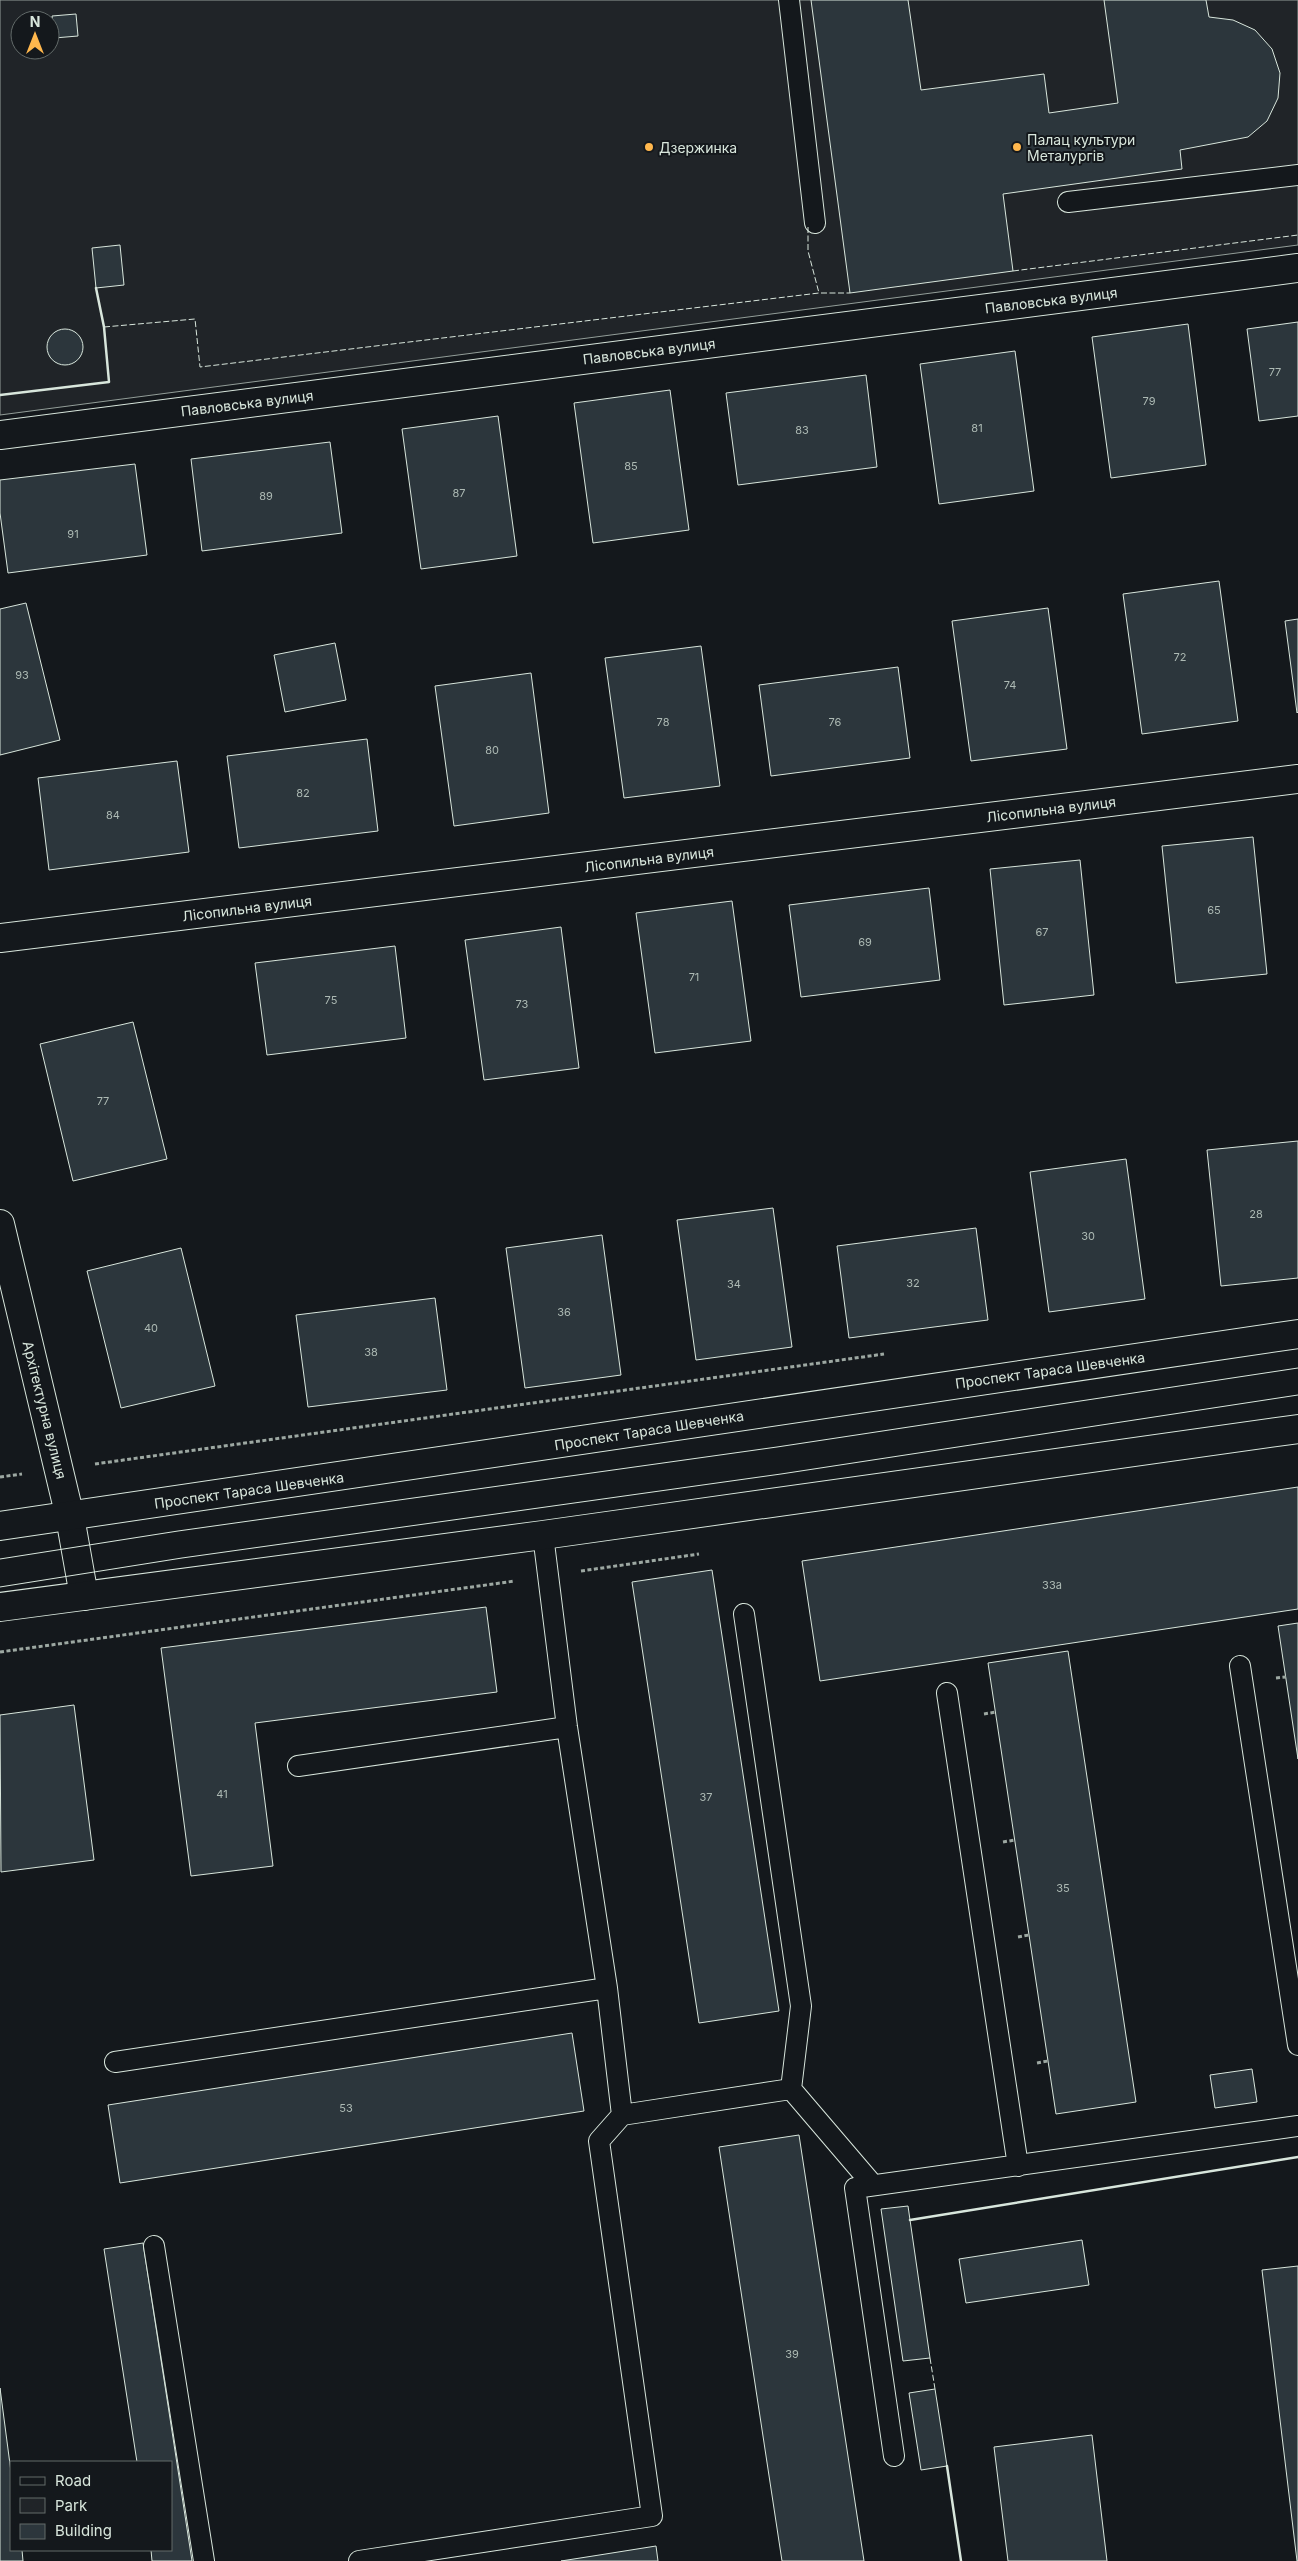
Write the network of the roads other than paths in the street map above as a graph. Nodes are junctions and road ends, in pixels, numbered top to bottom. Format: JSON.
{"nodes":[{"id":1,"x":789,"y":0,"type":"edge"},
{"id":2,"x":1298,"y":175,"type":"edge"},
{"id":3,"x":1068,"y":202,"type":"dead end"},
{"id":4,"x":815,"y":223,"type":"dead end"},
{"id":5,"x":1298,"y":268,"type":"edge"},
{"id":6,"x":0,"y":435,"type":"edge"},
{"id":7,"x":1298,"y":779,"type":"edge"},
{"id":8,"x":0,"y":938,"type":"edge"},
{"id":9,"x":0,"y":1224,"type":"edge"},
{"id":10,"x":1298,"y":1334,"type":"edge"},
{"id":11,"x":1298,"y":1429,"type":"edge"},
{"id":12,"x":70,"y":1517,"type":"junction"},
{"id":13,"x":0,"y":1526,"type":"edge"},
{"id":14,"x":543,"y":1536,"type":"junction"},
{"id":15,"x":84,"y":1596,"type":"junction"},
{"id":16,"x":0,"y":1607,"type":"edge"},
{"id":17,"x":744,"y":1614,"type":"dead end"},
{"id":18,"x":1240,"y":1666,"type":"dead end"},
{"id":19,"x":947,"y":1694,"type":"dead end"},
{"id":20,"x":566,"y":1726,"type":"junction"},
{"id":21,"x":298,"y":1766,"type":"dead end"},
{"id":22,"x":607,"y":1988,"type":"junction"},
{"id":23,"x":1298,"y":2045,"type":"edge"},
{"id":24,"x":115,"y":2062,"type":"dead end"},
{"id":25,"x":791,"y":2089,"type":"junction"},
{"id":26,"x":622,"y":2115,"type":"junction"},
{"id":27,"x":1298,"y":2126,"type":"edge"},
{"id":28,"x":1018,"y":2166,"type":"junction"},
{"id":29,"x":873,"y":2185,"type":"junction"},
{"id":30,"x":154,"y":2246,"type":"dead end"},
{"id":31,"x":894,"y":2456,"type":"dead end"},
{"id":32,"x":204,"y":2561,"type":"edge"},
{"id":33,"x":359,"y":2561,"type":"edge"}],
"edges":[{"from":1,"to":4,"type":"lane"},
{"from":2,"to":3,"type":"lane"},
{"from":5,"to":6,"type":"street","name":"Павловська вулиця"},
{"from":7,"to":8,"type":"street","name":"Лісопильна вулиця"},
{"from":9,"to":12,"type":"street","name":"Архітектурна вулиця"},
{"from":10,"to":12,"type":"street","name":"Проспект Тараса Шевченка"},
{"from":11,"to":14,"type":"street"},
{"from":12,"to":13,"type":"street","name":"Проспект Тараса Шевченка"},
{"from":12,"to":15,"type":"street","name":"Архітектурна вулиця"},
{"from":14,"to":15,"type":"street"},
{"from":14,"to":20,"type":"lane"},
{"from":15,"to":16,"type":"street"},
{"from":17,"to":25,"type":"lane"},
{"from":18,"to":23,"type":"lane"},
{"from":19,"to":28,"type":"lane"},
{"from":20,"to":21,"type":"lane"},
{"from":20,"to":22,"type":"lane"},
{"from":22,"to":24,"type":"lane"},
{"from":22,"to":26,"type":"lane"},
{"from":25,"to":26,"type":"lane"},
{"from":25,"to":29,"type":"lane"},
{"from":26,"to":33,"type":"lane"},
{"from":27,"to":28,"type":"lane"},
{"from":28,"to":29,"type":"lane"},
{"from":29,"to":31,"type":"lane"},
{"from":30,"to":32,"type":"lane"}]}
